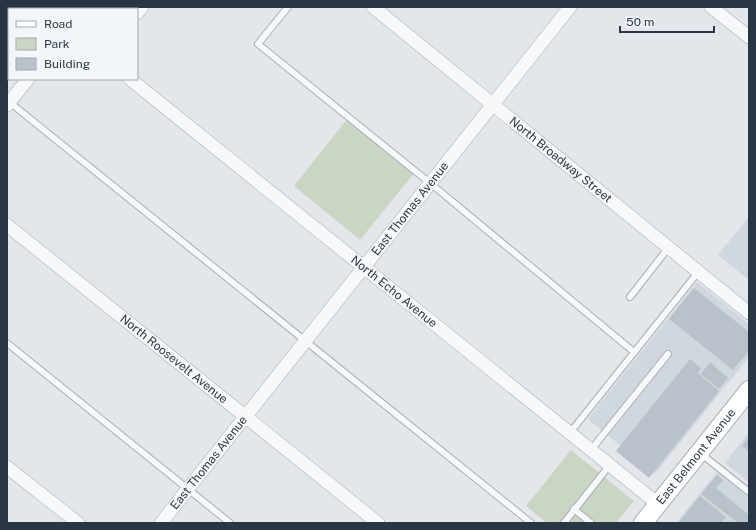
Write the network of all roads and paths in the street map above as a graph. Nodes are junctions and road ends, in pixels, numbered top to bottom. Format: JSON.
{"nodes":[{"id":1,"x":288,"y":7,"type":"edge"},
{"id":2,"x":373,"y":7,"type":"edge"},
{"id":3,"x":570,"y":7,"type":"edge"},
{"id":4,"x":710,"y":7,"type":"edge"},
{"id":5,"x":749,"y":37,"type":"edge"},
{"id":6,"x":27,"y":80,"type":"edge"},
{"id":7,"x":131,"y":80,"type":"edge"},
{"id":8,"x":8,"y":102,"type":"edge"},
{"id":9,"x":493,"y":104,"type":"junction"},
{"id":10,"x":430,"y":183,"type":"junction"},
{"id":11,"x":7,"y":225,"type":"edge"},
{"id":12,"x":669,"y":247,"type":"junction"},
{"id":13,"x":363,"y":268,"type":"junction"},
{"id":14,"x":699,"y":271,"type":"junction"},
{"id":15,"x":630,"y":297,"type":"dead end"},
{"id":16,"x":749,"y":313,"type":"edge"},
{"id":17,"x":306,"y":341,"type":"junction"},
{"id":18,"x":7,"y":342,"type":"edge"},
{"id":19,"x":634,"y":352,"type":"junction"},
{"id":20,"x":668,"y":354,"type":"dead end"},
{"id":21,"x":749,"y":390,"type":"edge"},
{"id":22,"x":246,"y":416,"type":"junction"},
{"id":23,"x":569,"y":434,"type":"junction"},
{"id":24,"x":590,"y":450,"type":"junction"},
{"id":25,"x":700,"y":452,"type":"junction"},
{"id":26,"x":609,"y":466,"type":"junction"},
{"id":27,"x":7,"y":467,"type":"edge"},
{"id":28,"x":188,"y":489,"type":"junction"},
{"id":29,"x":749,"y":492,"type":"edge"},
{"id":30,"x":658,"y":504,"type":"junction"},
{"id":31,"x":574,"y":510,"type":"junction"},
{"id":32,"x":78,"y":523,"type":"edge"},
{"id":33,"x":162,"y":523,"type":"edge"},
{"id":34,"x":230,"y":523,"type":"edge"},
{"id":35,"x":378,"y":523,"type":"edge"},
{"id":36,"x":532,"y":523,"type":"edge"},
{"id":37,"x":564,"y":523,"type":"edge"},
{"id":38,"x":591,"y":523,"type":"edge"},
{"id":39,"x":643,"y":523,"type":"edge"}],
"edges":[{"from":1,"to":10,"type":"lane"},
{"from":2,"to":9,"type":"street","name":"North Broadway Street"},
{"from":3,"to":9,"type":"street","name":"East Thomas Avenue"},
{"from":4,"to":5,"type":"street"},
{"from":6,"to":8,"type":"street"},
{"from":7,"to":13,"type":"street","name":"North Echo Avenue"},
{"from":8,"to":17,"type":"lane"},
{"from":9,"to":10,"type":"street","name":"East Thomas Avenue"},
{"from":9,"to":12,"type":"street","name":"North Broadway Street"},
{"from":10,"to":13,"type":"street","name":"East Thomas Avenue"},
{"from":10,"to":19,"type":"lane"},
{"from":11,"to":22,"type":"street","name":"North Roosevelt Avenue"},
{"from":12,"to":14,"type":"street","name":"North Broadway Street"},
{"from":12,"to":15,"type":"lane"},
{"from":13,"to":17,"type":"street","name":"East Thomas Avenue"},
{"from":13,"to":23,"type":"street","name":"North Echo Avenue"},
{"from":14,"to":16,"type":"street","name":"North Broadway Street"},
{"from":14,"to":19,"type":"lane"},
{"from":17,"to":22,"type":"street","name":"East Thomas Avenue"},
{"from":17,"to":36,"type":"lane"},
{"from":18,"to":28,"type":"lane"},
{"from":19,"to":23,"type":"lane"},
{"from":20,"to":24,"type":"lane"},
{"from":21,"to":25,"type":"main road","name":"East Belmont Avenue"},
{"from":22,"to":28,"type":"street","name":"East Thomas Avenue"},
{"from":22,"to":35,"type":"street","name":"North Roosevelt Avenue"},
{"from":23,"to":24,"type":"street","name":"North Echo Avenue"},
{"from":24,"to":26,"type":"street","name":"North Echo Avenue"},
{"from":25,"to":29,"type":"lane"},
{"from":25,"to":30,"type":"main road","name":"East Belmont Avenue"},
{"from":26,"to":30,"type":"street","name":"North Echo Avenue"},
{"from":26,"to":31,"type":"lane"},
{"from":27,"to":32,"type":"street"},
{"from":28,"to":33,"type":"street","name":"East Thomas Avenue"},
{"from":28,"to":34,"type":"lane"},
{"from":30,"to":39,"type":"main road","name":"East Belmont Avenue"},
{"from":31,"to":37,"type":"lane"},
{"from":31,"to":38,"type":"lane"}]}
